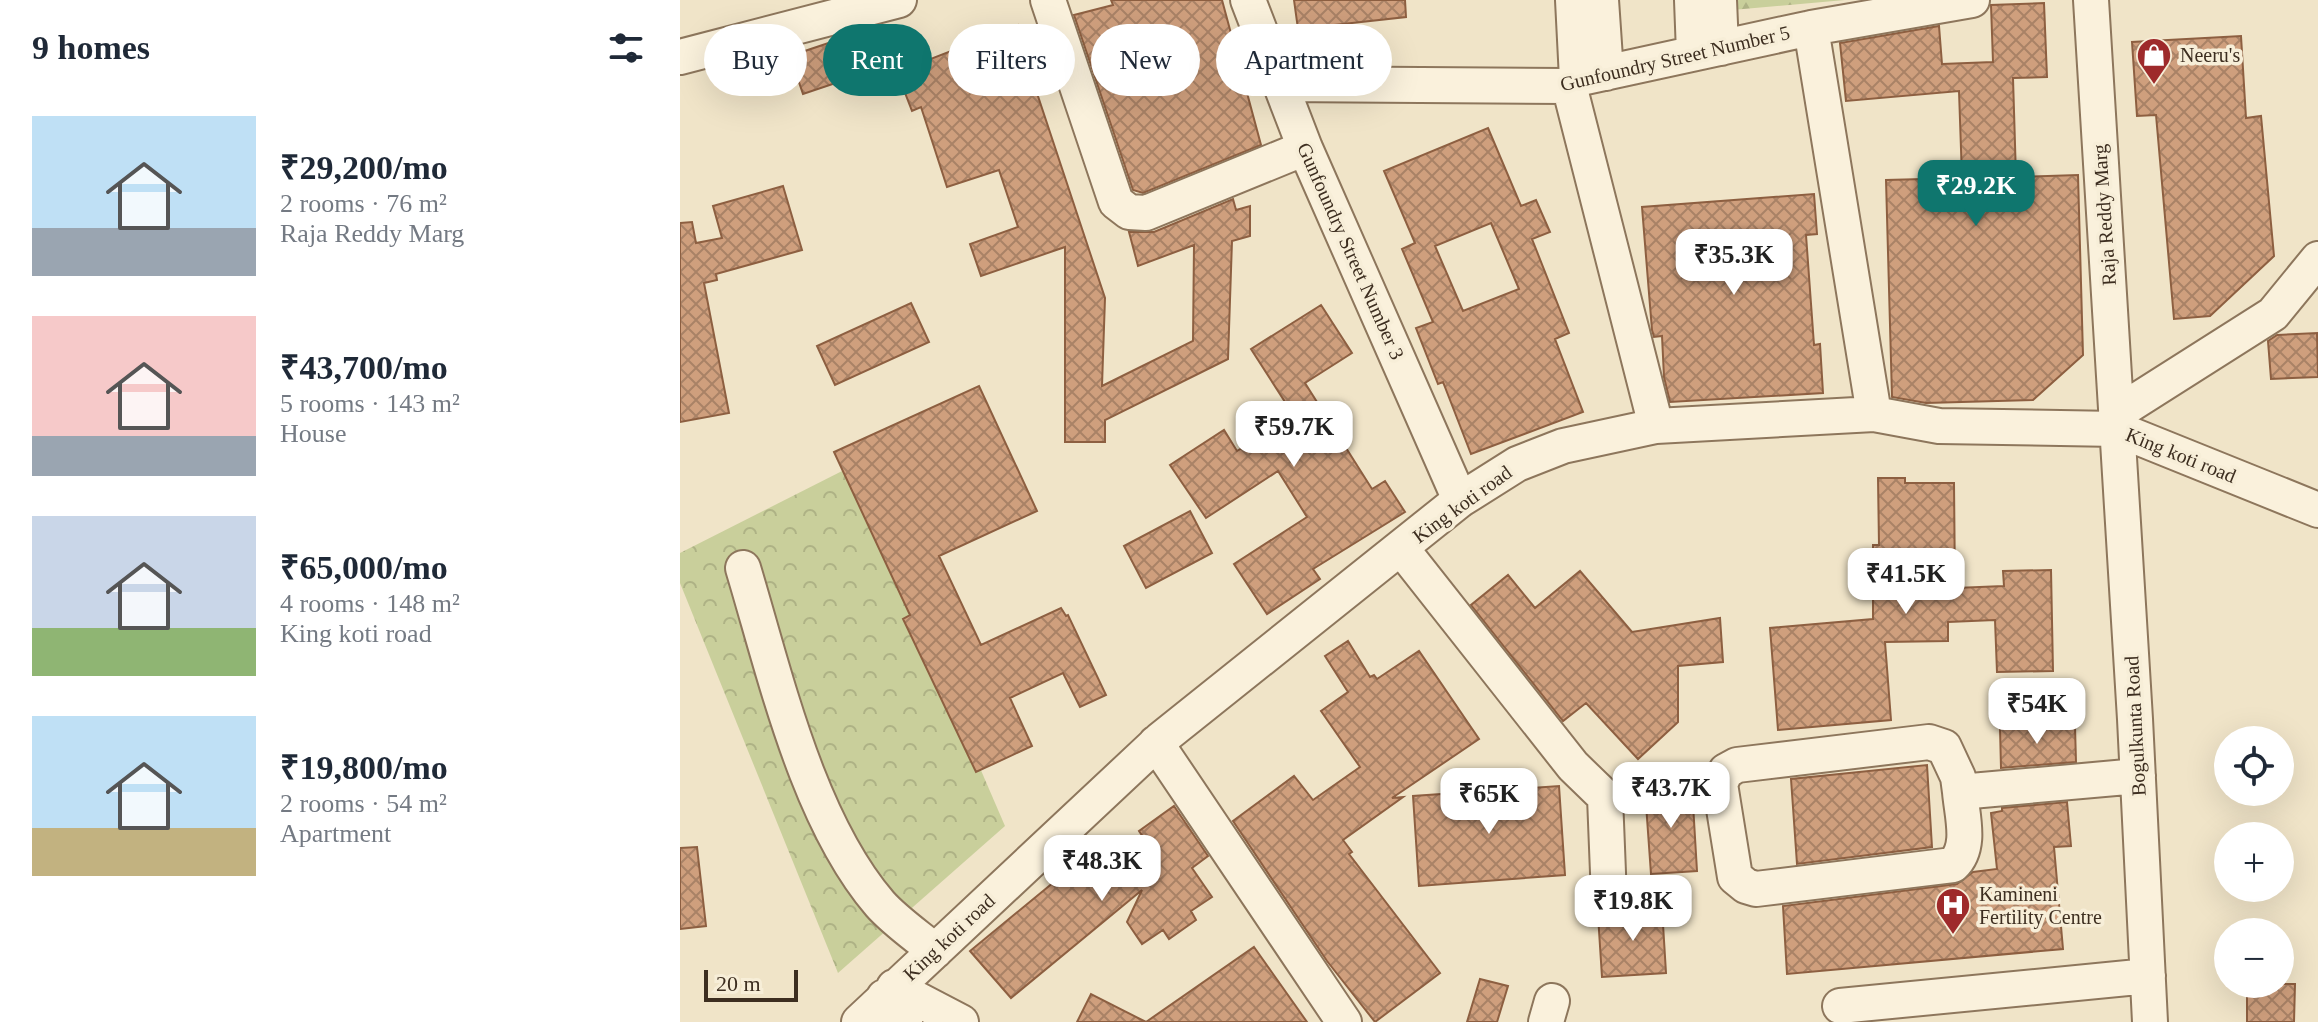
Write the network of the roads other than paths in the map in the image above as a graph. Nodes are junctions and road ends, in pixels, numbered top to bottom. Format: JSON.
{"nodes":[{"id":1,"x":899,"y":0,"type":"edge"},
{"id":2,"x":1048,"y":0,"type":"edge"},
{"id":3,"x":1248,"y":0,"type":"edge"},
{"id":4,"x":1573,"y":0,"type":"edge"},
{"id":5,"x":1601,"y":0,"type":"edge"},
{"id":6,"x":1692,"y":0,"type":"edge"},
{"id":7,"x":1719,"y":0,"type":"edge"},
{"id":8,"x":1972,"y":0,"type":"edge"},
{"id":9,"x":2091,"y":0,"type":"edge"},
{"id":10,"x":777,"y":16,"type":"edge"},
{"id":11,"x":1257,"y":24,"type":"edge"},
{"id":12,"x":1811,"y":28,"type":"junction"},
{"id":13,"x":1708,"y":50,"type":"junction"},
{"id":14,"x":680,"y":57,"type":"edge"},
{"id":15,"x":1584,"y":79,"type":"junction"},
{"id":16,"x":1392,"y":82,"type":"edge"},
{"id":17,"x":1285,"y":96,"type":"edge"},
{"id":18,"x":1305,"y":148,"type":"junction"},
{"id":19,"x":2318,"y":259,"type":"edge"},
{"id":20,"x":1874,"y":414,"type":"junction"},
{"id":21,"x":2117,"y":421,"type":"junction"},
{"id":22,"x":1656,"y":426,"type":"junction"},
{"id":23,"x":1460,"y":500,"type":"junction"},
{"id":24,"x":2318,"y":510,"type":"edge"},
{"id":25,"x":1401,"y":548,"type":"junction"},
{"id":26,"x":743,"y":568,"type":"dead end"},
{"id":27,"x":1156,"y":743,"type":"junction"},
{"id":28,"x":2138,"y":776,"type":"junction"},
{"id":29,"x":1960,"y":792,"type":"junction"},
{"id":30,"x":1609,"y":898,"type":"dead end"},
{"id":31,"x":935,"y":951,"type":"junction"},
{"id":32,"x":2148,"y":976,"type":"junction"},
{"id":33,"x":894,"y":1002,"type":"edge"},
{"id":34,"x":1840,"y":1006,"type":"dead end"},
{"id":35,"x":859,"y":1022,"type":"edge"},
{"id":36,"x":961,"y":1022,"type":"edge"},
{"id":37,"x":1344,"y":1022,"type":"edge"},
{"id":38,"x":2150,"y":1022,"type":"edge"}],
"edges":[{"from":1,"to":10,"type":"street"},
{"from":2,"to":18,"type":"street"},
{"from":3,"to":11,"type":"street","name":"Gunfoundry Street Number 3"},
{"from":4,"to":15,"type":"street"},
{"from":5,"to":15,"type":"street"},
{"from":6,"to":13,"type":"street"},
{"from":7,"to":13,"type":"street"},
{"from":8,"to":12,"type":"street","name":"Gunfoundry Street Number 5"},
{"from":9,"to":21,"type":"street","name":"Raja Reddy Marg"},
{"from":10,"to":14,"type":"street"},
{"from":12,"to":13,"type":"street","name":"Gunfoundry Street Number 5"},
{"from":12,"to":20,"type":"street"},
{"from":13,"to":15,"type":"street","name":"Gunfoundry Street Number 5"},
{"from":15,"to":16,"type":"street","name":"Gunfoundry Street Number 5"},
{"from":15,"to":22,"type":"street"},
{"from":17,"to":18,"type":"street","name":"Gunfoundry Street Number 3"},
{"from":18,"to":23,"type":"street","name":"Gunfoundry Street Number 3"},
{"from":19,"to":21,"type":"street"},
{"from":20,"to":21,"type":"street","name":"King koti road"},
{"from":20,"to":22,"type":"street","name":"King koti road"},
{"from":21,"to":24,"type":"street","name":"King koti road"},
{"from":21,"to":28,"type":"street","name":"Bogulkunta Road"},
{"from":22,"to":23,"type":"street","name":"King koti road"},
{"from":23,"to":25,"type":"street","name":"King koti road"},
{"from":25,"to":27,"type":"street","name":"King koti road"},
{"from":25,"to":30,"type":"street"},
{"from":26,"to":31,"type":"street"},
{"from":27,"to":31,"type":"street","name":"King koti road"},
{"from":27,"to":37,"type":"street"},
{"from":28,"to":29,"type":"street"},
{"from":28,"to":32,"type":"street","name":"Bogulkunta Road"},
{"from":29,"to":29,"type":"street"},
{"from":31,"to":33,"type":"street","name":"King koti road"},
{"from":32,"to":34,"type":"street"},
{"from":32,"to":38,"type":"street","name":"Bogulkunta Road"},
{"from":33,"to":35,"type":"street","name":"King koti road"},
{"from":33,"to":36,"type":"street"}]}
